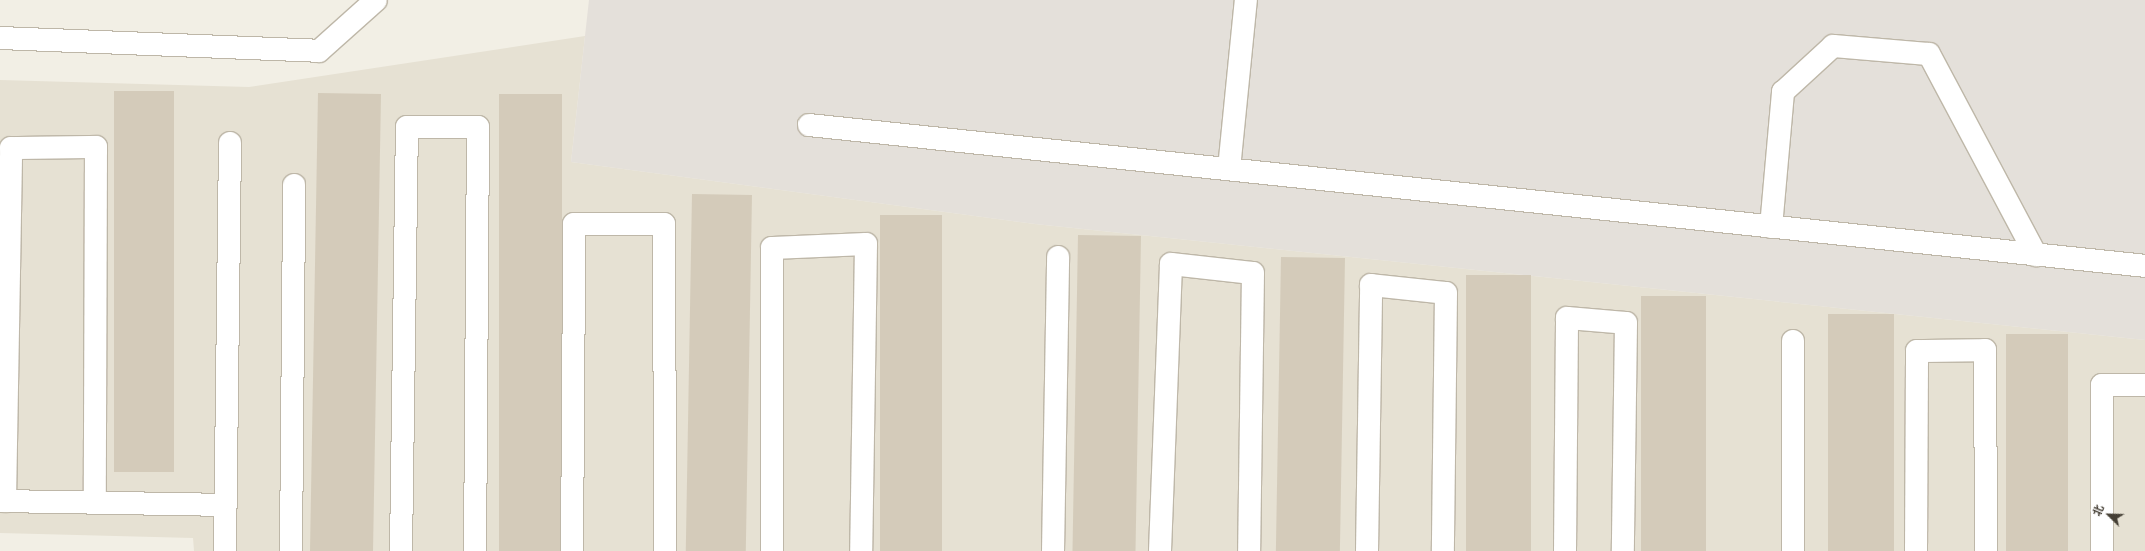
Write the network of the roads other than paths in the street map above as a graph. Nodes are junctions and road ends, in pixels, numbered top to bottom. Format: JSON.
{"nodes":[{"id":1,"x":376,"y":0,"type":"edge"},
{"id":2,"x":1246,"y":0,"type":"edge"},
{"id":3,"x":0,"y":38,"type":"edge"},
{"id":4,"x":809,"y":125,"type":"dead end"},
{"id":5,"x":230,"y":143,"type":"dead end"},
{"id":6,"x":1229,"y":169,"type":"junction"},
{"id":7,"x":294,"y":185,"type":"dead end"},
{"id":8,"x":1771,"y":226,"type":"junction"},
{"id":9,"x":2036,"y":254,"type":"junction"},
{"id":10,"x":1058,"y":257,"type":"dead end"},
{"id":11,"x":2145,"y":266,"type":"edge"},
{"id":12,"x":1793,"y":341,"type":"dead end"},
{"id":13,"x":2145,"y":385,"type":"edge"},
{"id":14,"x":3,"y":501,"type":"edge"},
{"id":15,"x":95,"y":503,"type":"junction"},
{"id":16,"x":225,"y":505,"type":"junction"},
{"id":17,"x":225,"y":551,"type":"edge"},
{"id":18,"x":291,"y":551,"type":"edge"},
{"id":19,"x":401,"y":551,"type":"edge"},
{"id":20,"x":475,"y":551,"type":"edge"},
{"id":21,"x":572,"y":551,"type":"edge"},
{"id":22,"x":665,"y":551,"type":"edge"},
{"id":23,"x":772,"y":551,"type":"edge"},
{"id":24,"x":861,"y":551,"type":"edge"},
{"id":25,"x":1053,"y":551,"type":"edge"},
{"id":26,"x":1160,"y":551,"type":"edge"},
{"id":27,"x":1249,"y":551,"type":"edge"},
{"id":28,"x":1367,"y":551,"type":"edge"},
{"id":29,"x":1442,"y":551,"type":"edge"},
{"id":30,"x":1565,"y":551,"type":"edge"},
{"id":31,"x":1623,"y":551,"type":"edge"},
{"id":32,"x":1793,"y":551,"type":"edge"},
{"id":33,"x":1916,"y":551,"type":"edge"},
{"id":34,"x":1986,"y":551,"type":"edge"},
{"id":35,"x":2102,"y":551,"type":"edge"}],
"edges":[{"from":1,"to":3,"type":"street"},
{"from":2,"to":6,"type":"street"},
{"from":4,"to":6,"type":"street"},
{"from":5,"to":16,"type":"street"},
{"from":6,"to":8,"type":"street"},
{"from":7,"to":18,"type":"street"},
{"from":8,"to":9,"type":"street"},
{"from":8,"to":9,"type":"street"},
{"from":9,"to":11,"type":"street"},
{"from":10,"to":25,"type":"street"},
{"from":12,"to":32,"type":"street"},
{"from":13,"to":35,"type":"street"},
{"from":14,"to":15,"type":"street"},
{"from":14,"to":15,"type":"street"},
{"from":15,"to":16,"type":"street"},
{"from":16,"to":17,"type":"street"},
{"from":19,"to":20,"type":"street"},
{"from":21,"to":22,"type":"street"},
{"from":23,"to":24,"type":"street"},
{"from":26,"to":27,"type":"street"},
{"from":28,"to":29,"type":"street"},
{"from":30,"to":31,"type":"street"},
{"from":33,"to":34,"type":"street"}]}
